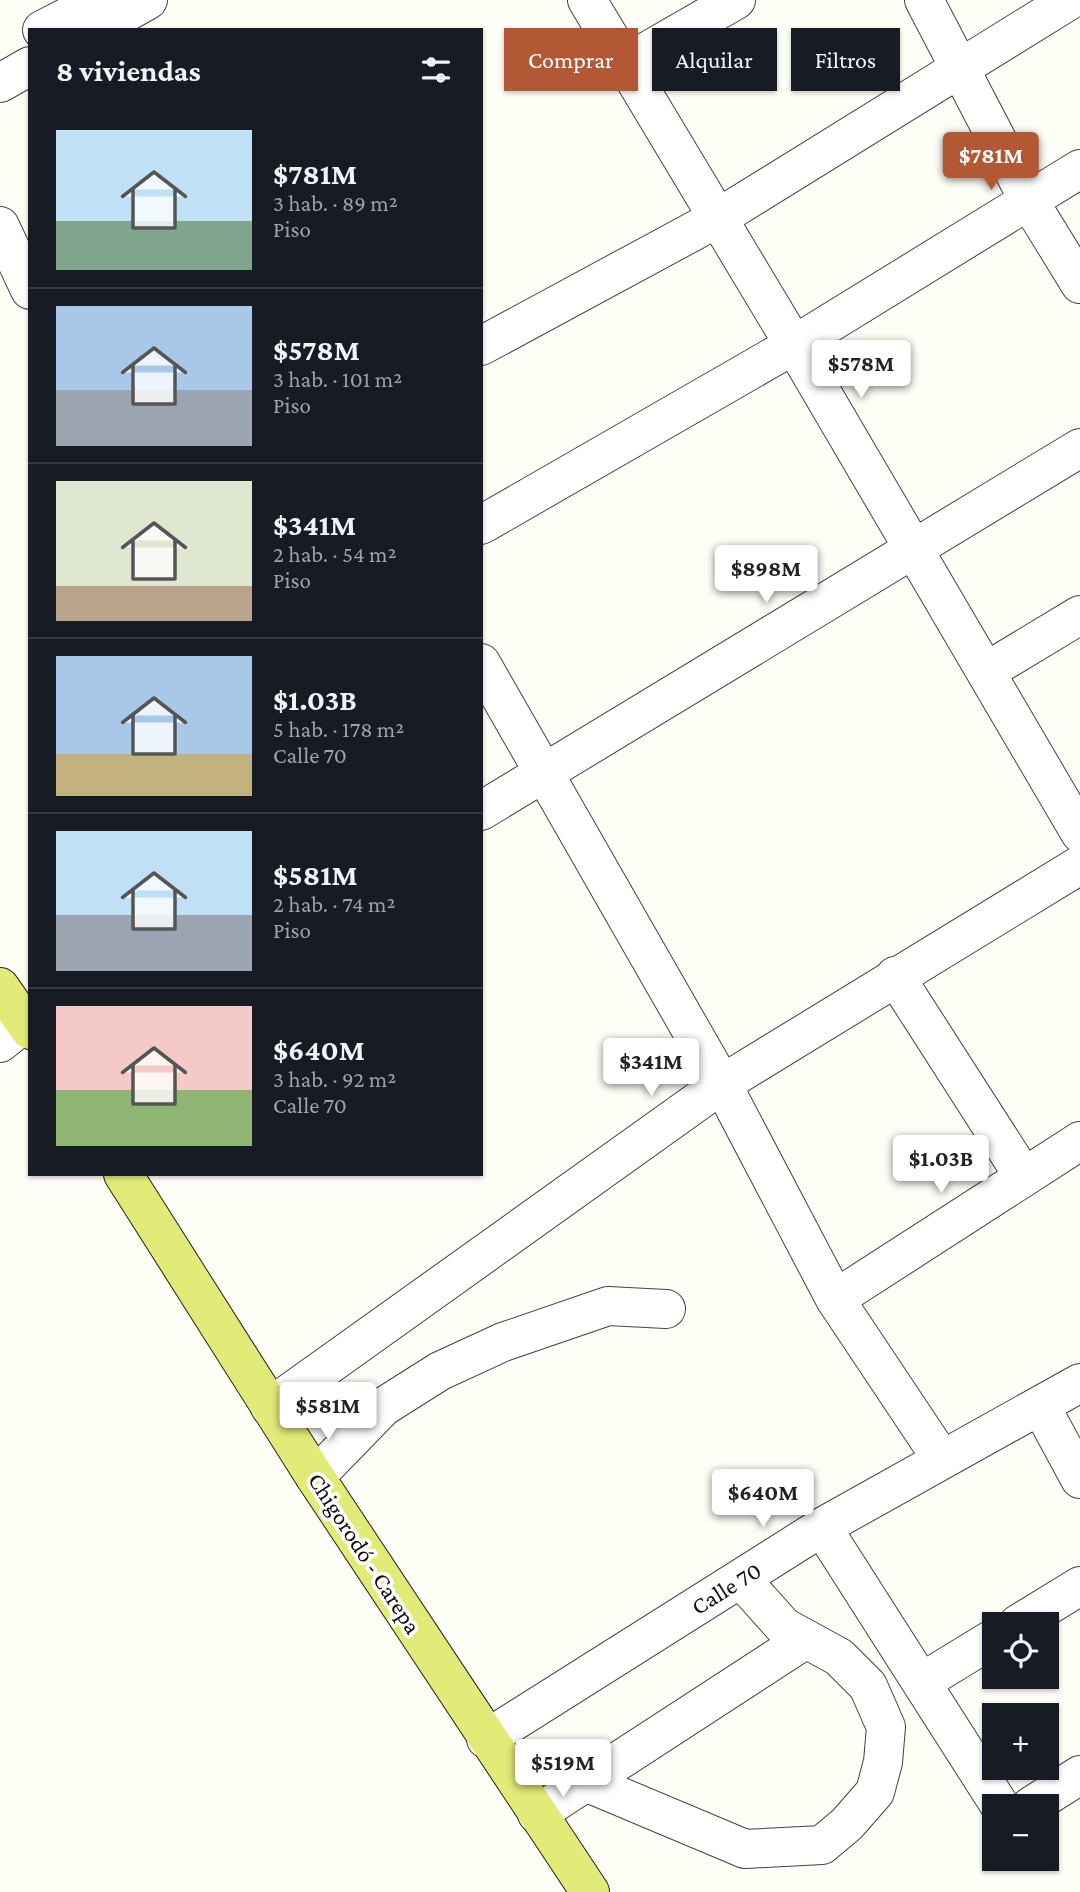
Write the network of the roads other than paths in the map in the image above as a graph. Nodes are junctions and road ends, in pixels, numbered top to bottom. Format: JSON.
{"nodes":[{"id":1,"x":148,"y":0,"type":"edge"},
{"id":2,"x":587,"y":0,"type":"edge"},
{"id":3,"x":736,"y":0,"type":"edge"},
{"id":4,"x":924,"y":0,"type":"edge"},
{"id":5,"x":1070,"y":0,"type":"edge"},
{"id":6,"x":104,"y":13,"type":"edge"},
{"id":7,"x":49,"y":28,"type":"edge"},
{"id":8,"x":604,"y":28,"type":"edge"},
{"id":9,"x":28,"y":37,"type":"edge"},
{"id":10,"x":0,"y":51,"type":"edge"},
{"id":11,"x":638,"y":57,"type":"edge"},
{"id":12,"x":28,"y":67,"type":"edge"},
{"id":13,"x":960,"y":67,"type":"junction"},
{"id":14,"x":0,"y":83,"type":"edge"},
{"id":15,"x":638,"y":86,"type":"edge"},
{"id":16,"x":1080,"y":169,"type":"edge"},
{"id":17,"x":1029,"y":201,"type":"junction"},
{"id":18,"x":718,"y":218,"type":"junction"},
{"id":19,"x":0,"y":226,"type":"edge"},
{"id":20,"x":1080,"y":284,"type":"edge"},
{"id":21,"x":28,"y":286,"type":"edge"},
{"id":22,"x":483,"y":345,"type":"edge"},
{"id":23,"x":794,"y":345,"type":"junction"},
{"id":24,"x":1080,"y":448,"type":"edge"},
{"id":25,"x":483,"y":524,"type":"edge"},
{"id":26,"x":914,"y":549,"type":"junction"},
{"id":27,"x":1080,"y":615,"type":"edge"},
{"id":28,"x":483,"y":667,"type":"edge"},
{"id":29,"x":986,"y":671,"type":"junction"},
{"id":30,"x":544,"y":775,"type":"junction"},
{"id":31,"x":483,"y":810,"type":"edge"},
{"id":32,"x":1080,"y":833,"type":"edge"},
{"id":33,"x":1080,"y":864,"type":"edge"},
{"id":34,"x":895,"y":976,"type":"junction"},
{"id":35,"x":0,"y":987,"type":"edge"},
{"id":36,"x":18,"y":1032,"type":"edge"},
{"id":37,"x":722,"y":1084,"type":"junction"},
{"id":38,"x":1080,"y":1141,"type":"edge"},
{"id":39,"x":124,"y":1176,"type":"edge"},
{"id":40,"x":1024,"y":1177,"type":"junction"},
{"id":41,"x":835,"y":1299,"type":"junction"},
{"id":42,"x":666,"y":1309,"type":"dead end"},
{"id":43,"x":1080,"y":1383,"type":"edge"},
{"id":44,"x":270,"y":1407,"type":"junction"},
{"id":45,"x":1041,"y":1407,"type":"junction"},
{"id":46,"x":941,"y":1458,"type":"junction"},
{"id":47,"x":315,"y":1477,"type":"junction"},
{"id":48,"x":1080,"y":1479,"type":"edge"},
{"id":49,"x":822,"y":1527,"type":"junction"},
{"id":50,"x":741,"y":1579,"type":"junction"},
{"id":51,"x":1080,"y":1586,"type":"edge"},
{"id":52,"x":1037,"y":1612,"type":"edge"},
{"id":53,"x":806,"y":1639,"type":"junction"},
{"id":54,"x":982,"y":1645,"type":"edge"},
{"id":55,"x":922,"y":1682,"type":"junction"},
{"id":56,"x":486,"y":1739,"type":"junction"},
{"id":57,"x":1080,"y":1775,"type":"edge"},
{"id":58,"x":588,"y":1783,"type":"junction"},
{"id":59,"x":992,"y":1794,"type":"edge"},
{"id":60,"x":1050,"y":1794,"type":"edge"},
{"id":61,"x":537,"y":1814,"type":"junction"},
{"id":62,"x":590,"y":1892,"type":"edge"}],
"edges":[{"from":1,"to":6,"type":"street"},
{"from":2,"to":8,"type":"street"},
{"from":3,"to":11,"type":"street"},
{"from":4,"to":13,"type":"street"},
{"from":5,"to":13,"type":"street"},
{"from":6,"to":7,"type":"street"},
{"from":9,"to":10,"type":"street"},
{"from":12,"to":14,"type":"street"},
{"from":13,"to":17,"type":"street"},
{"from":13,"to":18,"type":"street"},
{"from":15,"to":18,"type":"street"},
{"from":16,"to":17,"type":"street"},
{"from":17,"to":20,"type":"street"},
{"from":17,"to":23,"type":"street"},
{"from":18,"to":22,"type":"street"},
{"from":18,"to":23,"type":"street"},
{"from":19,"to":21,"type":"street"},
{"from":23,"to":25,"type":"street"},
{"from":23,"to":26,"type":"street"},
{"from":24,"to":26,"type":"street"},
{"from":26,"to":29,"type":"street"},
{"from":26,"to":30,"type":"street"},
{"from":27,"to":29,"type":"street"},
{"from":28,"to":30,"type":"street"},
{"from":29,"to":32,"type":"street"},
{"from":30,"to":31,"type":"street"},
{"from":30,"to":37,"type":"street"},
{"from":33,"to":34,"type":"street"},
{"from":34,"to":37,"type":"street"},
{"from":34,"to":40,"type":"street"},
{"from":35,"to":36,"type":"main road"},
{"from":37,"to":41,"type":"street"},
{"from":37,"to":44,"type":"street"},
{"from":38,"to":40,"type":"street"},
{"from":39,"to":44,"type":"main road","name":"Chigorodó - Carepa"},
{"from":40,"to":41,"type":"street"},
{"from":41,"to":46,"type":"street"},
{"from":42,"to":47,"type":"street"},
{"from":43,"to":45,"type":"street","name":"Calle 70"},
{"from":44,"to":47,"type":"main road","name":"Chigorodó - Carepa"},
{"from":45,"to":46,"type":"street","name":"Calle 70"},
{"from":45,"to":48,"type":"street"},
{"from":46,"to":49,"type":"street","name":"Calle 70"},
{"from":47,"to":56,"type":"main road","name":"Chigorodó - Carepa"},
{"from":49,"to":50,"type":"street","name":"Calle 70"},
{"from":49,"to":55,"type":"street"},
{"from":50,"to":53,"type":"street"},
{"from":50,"to":56,"type":"street","name":"Calle 70"},
{"from":51,"to":52,"type":"street"},
{"from":53,"to":58,"type":"street"},
{"from":53,"to":58,"type":"street"},
{"from":54,"to":55,"type":"street"},
{"from":55,"to":59,"type":"street"},
{"from":56,"to":61,"type":"main road","name":"Chigorodó - Carepa"},
{"from":57,"to":60,"type":"street"},
{"from":58,"to":61,"type":"street"},
{"from":61,"to":62,"type":"main road","name":"Chigorodó - Carepa"}]}
